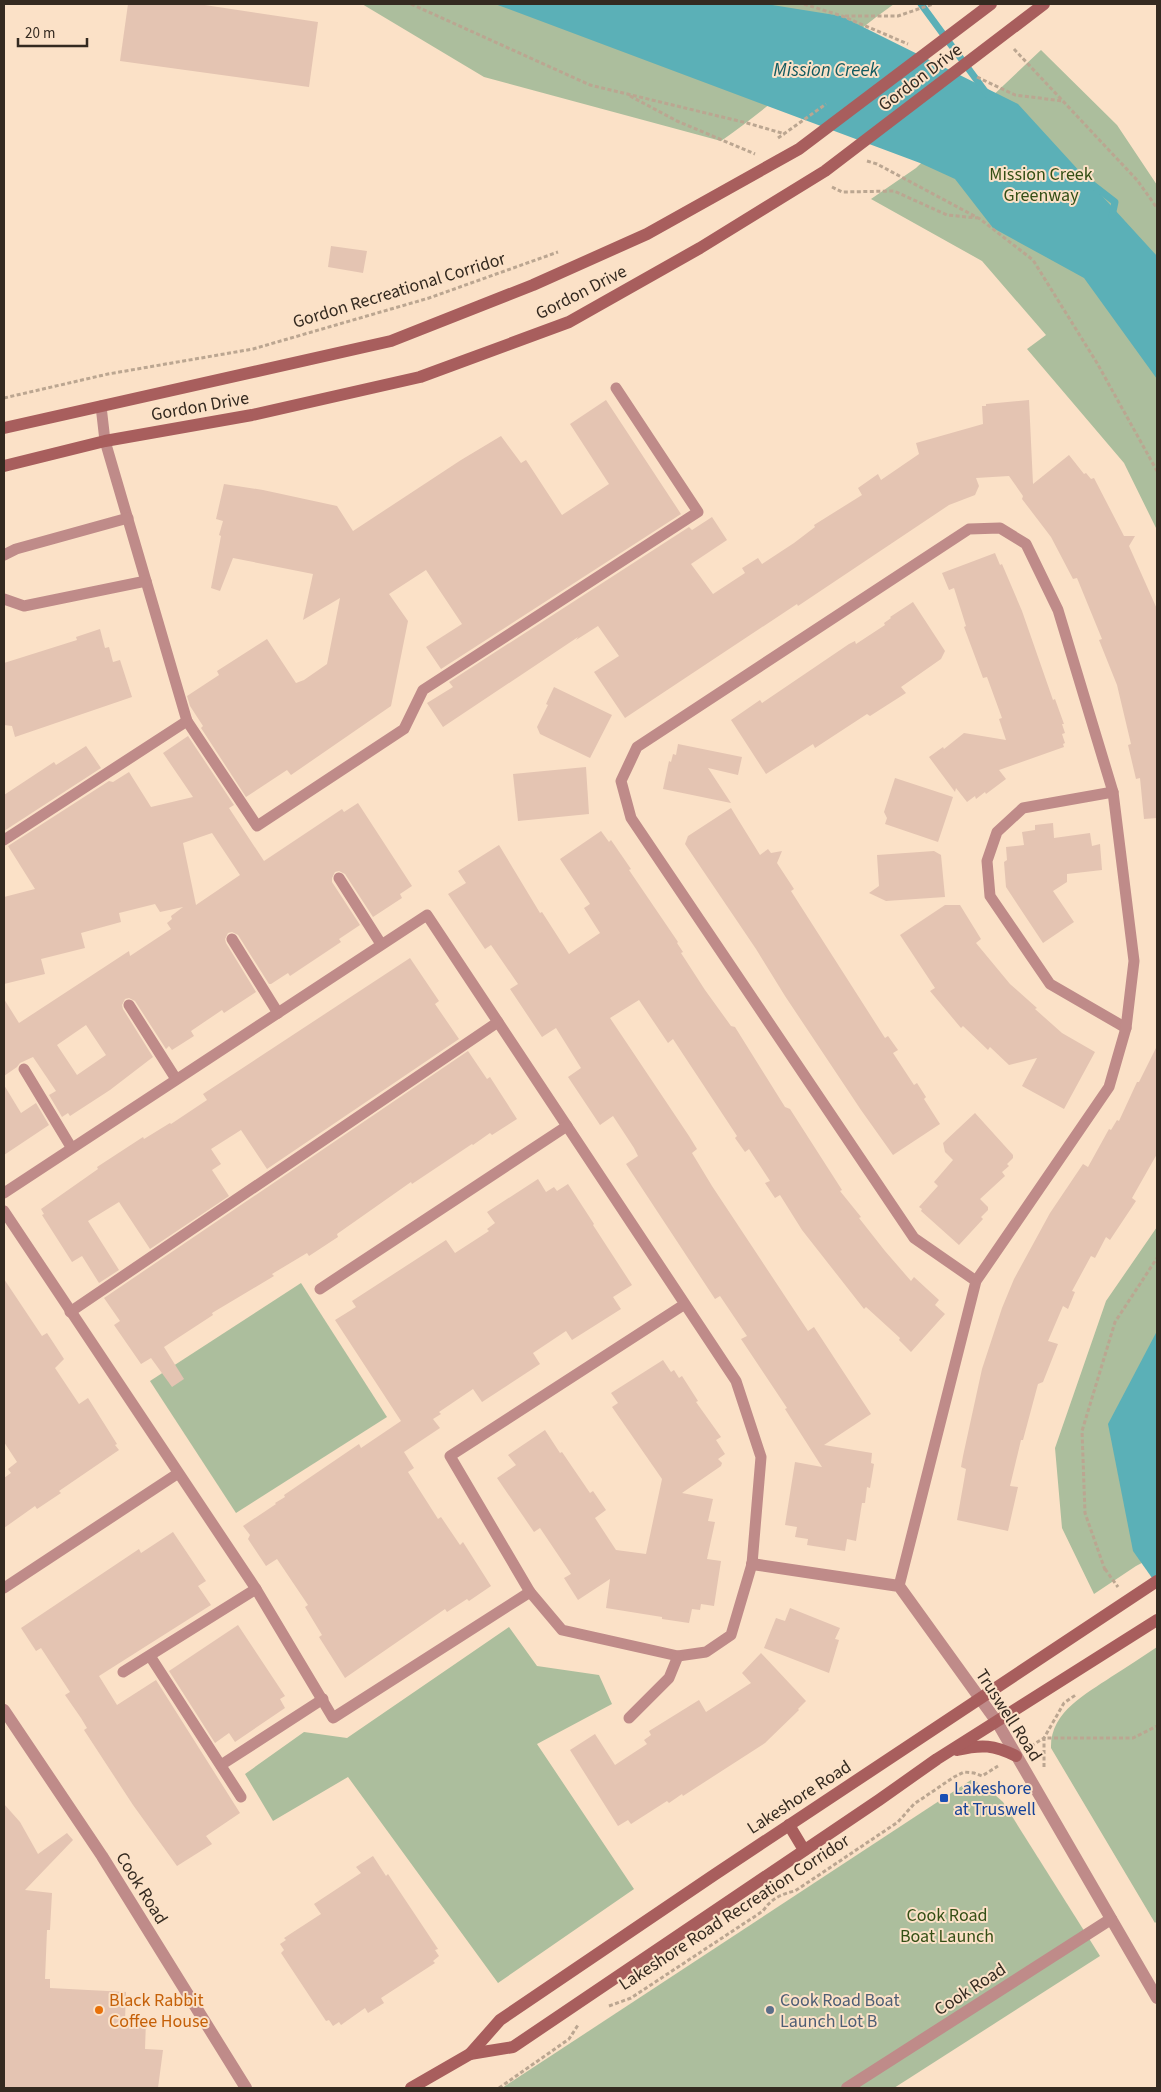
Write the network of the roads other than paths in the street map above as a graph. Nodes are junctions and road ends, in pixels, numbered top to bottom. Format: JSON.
{"nodes":[{"id":1,"x":991,"y":4,"type":"edge"},
{"id":2,"x":1044,"y":4,"type":"edge"},
{"id":3,"x":616,"y":388,"type":"dead end"},
{"id":4,"x":101,"y":406,"type":"junction"},
{"id":5,"x":4,"y":428,"type":"edge"},
{"id":6,"x":105,"y":441,"type":"junction"},
{"id":7,"x":4,"y":466,"type":"edge"},
{"id":8,"x":128,"y":518,"type":"junction"},
{"id":9,"x":4,"y":555,"type":"edge"},
{"id":10,"x":146,"y":581,"type":"junction"},
{"id":11,"x":4,"y":599,"type":"edge"},
{"id":12,"x":187,"y":721,"type":"junction"},
{"id":13,"x":1113,"y":792,"type":"junction"},
{"id":14,"x":4,"y":840,"type":"edge"},
{"id":15,"x":340,"y":878,"type":"dead end"},
{"id":16,"x":232,"y":939,"type":"dead end"},
{"id":17,"x":381,"y":944,"type":"junction"},
{"id":18,"x":128,"y":1005,"type":"dead end"},
{"id":19,"x":278,"y":1012,"type":"junction"},
{"id":20,"x":498,"y":1022,"type":"junction"},
{"id":21,"x":1126,"y":1028,"type":"junction"},
{"id":22,"x":24,"y":1069,"type":"dead end"},
{"id":23,"x":176,"y":1079,"type":"junction"},
{"id":24,"x":567,"y":1126,"type":"junction"},
{"id":25,"x":71,"y":1147,"type":"junction"},
{"id":26,"x":4,"y":1192,"type":"edge"},
{"id":27,"x":4,"y":1211,"type":"edge"},
{"id":28,"x":976,"y":1281,"type":"junction"},
{"id":29,"x":320,"y":1289,"type":"dead end"},
{"id":30,"x":685,"y":1304,"type":"junction"},
{"id":31,"x":70,"y":1312,"type":"junction"},
{"id":32,"x":177,"y":1474,"type":"junction"},
{"id":33,"x":752,"y":1564,"type":"junction"},
{"id":34,"x":1157,"y":1581,"type":"edge"},
{"id":35,"x":899,"y":1586,"type":"junction"},
{"id":36,"x":4,"y":1588,"type":"edge"},
{"id":37,"x":256,"y":1589,"type":"junction"},
{"id":38,"x":530,"y":1592,"type":"junction"},
{"id":39,"x":1157,"y":1620,"type":"edge"},
{"id":40,"x":150,"y":1656,"type":"junction"},
{"id":41,"x":678,"y":1656,"type":"junction"},
{"id":42,"x":123,"y":1672,"type":"dead end"},
{"id":43,"x":979,"y":1698,"type":"junction"},
{"id":44,"x":323,"y":1699,"type":"junction"},
{"id":45,"x":4,"y":1710,"type":"edge"},
{"id":46,"x":629,"y":1718,"type":"dead end"},
{"id":47,"x":996,"y":1722,"type":"junction"},
{"id":48,"x":948,"y":1752,"type":"junction"},
{"id":49,"x":1016,"y":1756,"type":"junction"},
{"id":50,"x":222,"y":1765,"type":"junction"},
{"id":51,"x":242,"y":1797,"type":"dead end"},
{"id":52,"x":789,"y":1825,"type":"junction"},
{"id":53,"x":804,"y":1850,"type":"junction"},
{"id":54,"x":1111,"y":1920,"type":"junction"},
{"id":55,"x":1157,"y":1998,"type":"edge"},
{"id":56,"x":470,"y":2054,"type":"junction"},
{"id":57,"x":246,"y":2088,"type":"edge"},
{"id":58,"x":411,"y":2088,"type":"edge"},
{"id":59,"x":847,"y":2088,"type":"edge"}],
"edges":[{"from":1,"to":4,"type":"main road","name":"Gordon Drive"},
{"from":2,"to":6,"type":"main road","name":"Gordon Drive"},
{"from":3,"to":12,"type":"lane"},
{"from":4,"to":5,"type":"main road","name":"Gordon Drive"},
{"from":4,"to":6,"type":"lane"},
{"from":6,"to":7,"type":"main road","name":"Gordon Drive"},
{"from":6,"to":8,"type":"lane"},
{"from":8,"to":9,"type":"lane"},
{"from":8,"to":10,"type":"lane"},
{"from":10,"to":11,"type":"lane"},
{"from":10,"to":12,"type":"lane"},
{"from":12,"to":14,"type":"lane"},
{"from":13,"to":21,"type":"lane"},
{"from":13,"to":21,"type":"lane"},
{"from":13,"to":28,"type":"lane"},
{"from":15,"to":17,"type":"lane"},
{"from":16,"to":19,"type":"lane"},
{"from":17,"to":19,"type":"lane"},
{"from":17,"to":20,"type":"lane"},
{"from":18,"to":23,"type":"lane"},
{"from":19,"to":23,"type":"lane"},
{"from":20,"to":24,"type":"lane"},
{"from":20,"to":31,"type":"lane"},
{"from":21,"to":28,"type":"lane"},
{"from":22,"to":25,"type":"lane"},
{"from":23,"to":25,"type":"lane"},
{"from":24,"to":29,"type":"lane"},
{"from":24,"to":30,"type":"lane"},
{"from":25,"to":26,"type":"lane"},
{"from":27,"to":31,"type":"lane"},
{"from":28,"to":35,"type":"lane"},
{"from":30,"to":33,"type":"lane"},
{"from":30,"to":38,"type":"lane"},
{"from":31,"to":32,"type":"lane"},
{"from":32,"to":36,"type":"lane"},
{"from":32,"to":37,"type":"lane"},
{"from":33,"to":35,"type":"street"},
{"from":33,"to":41,"type":"lane"},
{"from":34,"to":43,"type":"main road","name":"Lakeshore Road"},
{"from":35,"to":43,"type":"street","name":"Truswell Road"},
{"from":37,"to":40,"type":"lane"},
{"from":37,"to":44,"type":"lane"},
{"from":38,"to":41,"type":"lane"},
{"from":38,"to":44,"type":"lane"},
{"from":39,"to":47,"type":"main road","name":"Lakeshore Road"},
{"from":40,"to":42,"type":"lane"},
{"from":40,"to":50,"type":"lane"},
{"from":41,"to":46,"type":"lane"},
{"from":43,"to":47,"type":"street","name":"Truswell Road"},
{"from":43,"to":52,"type":"main road","name":"Lakeshore Road"},
{"from":44,"to":50,"type":"lane"},
{"from":45,"to":57,"type":"street","name":"Cook Road"},
{"from":47,"to":48,"type":"main road","name":"Lakeshore Road"},
{"from":47,"to":49,"type":"street","name":"Truswell Road"},
{"from":48,"to":49,"type":"main road"},
{"from":48,"to":53,"type":"main road","name":"Lakeshore Road"},
{"from":49,"to":54,"type":"street","name":"Truswell Road"},
{"from":50,"to":51,"type":"lane"},
{"from":52,"to":53,"type":"main road"},
{"from":52,"to":56,"type":"main road","name":"Lakeshore Road"},
{"from":53,"to":56,"type":"main road","name":"Lakeshore Road"},
{"from":54,"to":55,"type":"street","name":"Truswell Road"},
{"from":54,"to":59,"type":"street","name":"Cook Road"},
{"from":56,"to":58,"type":"main road","name":"Lakeshore Road"}]}
